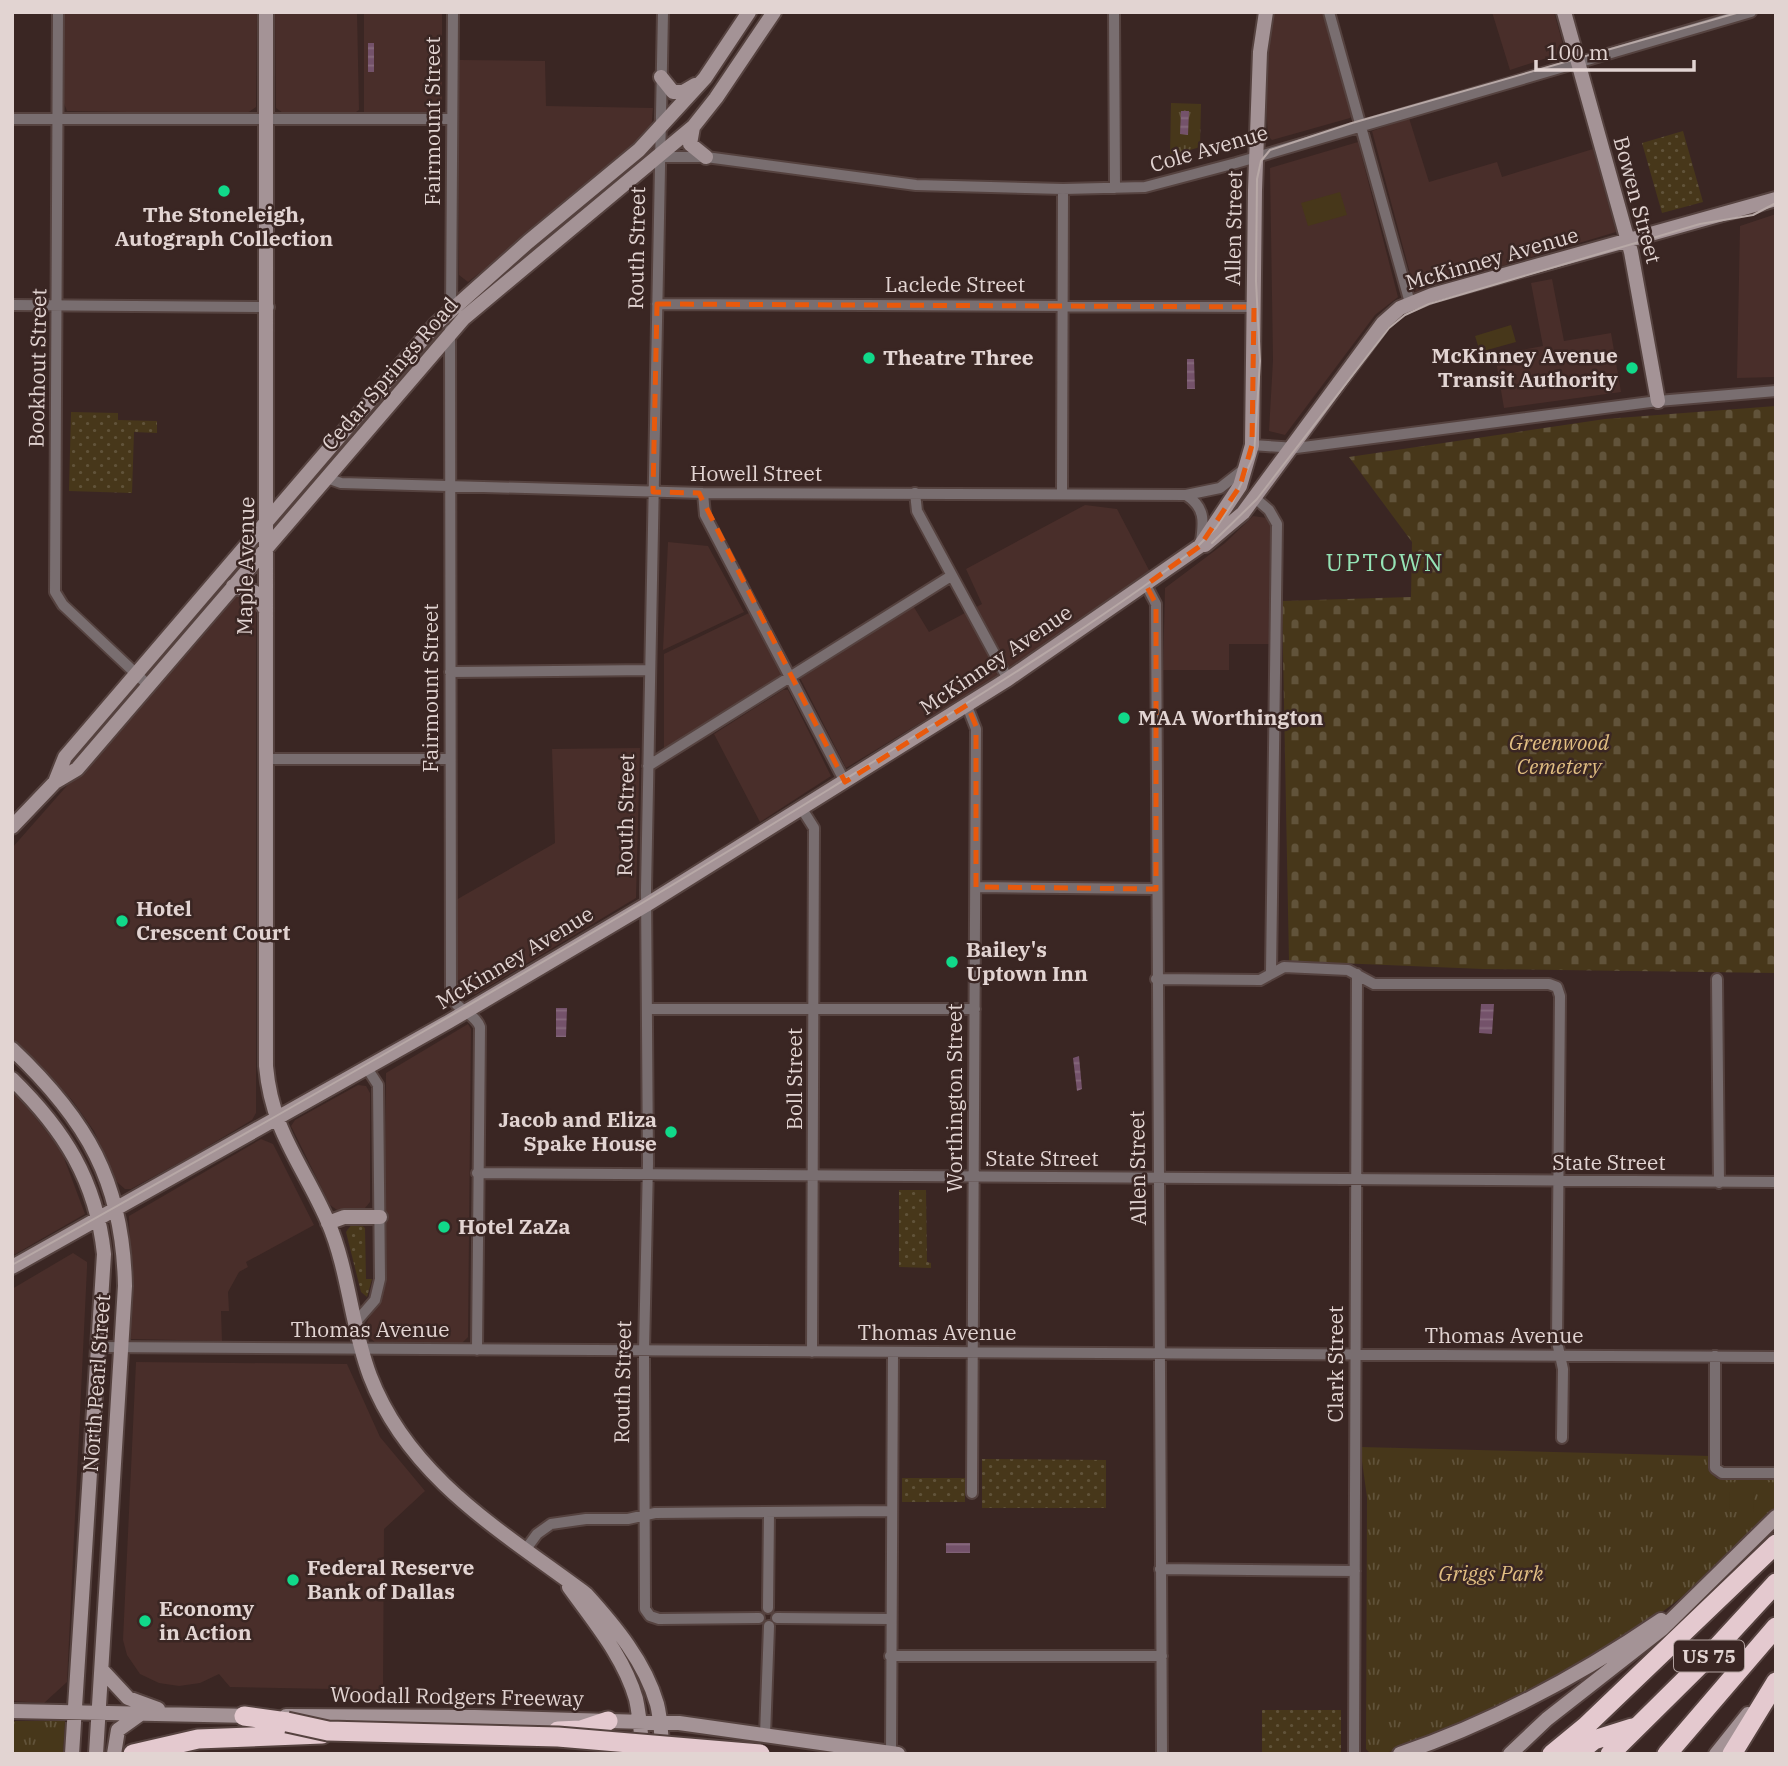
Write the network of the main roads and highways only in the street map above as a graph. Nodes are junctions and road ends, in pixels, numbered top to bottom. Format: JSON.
{"nodes":[{"id":1,"x":266,"y":12,"type":"edge"},
{"id":2,"x":748,"y":12,"type":"edge"},
{"id":3,"x":774,"y":12,"type":"edge"},
{"id":4,"x":1266,"y":12,"type":"edge"},
{"id":5,"x":1564,"y":12,"type":"edge"},
{"id":6,"x":661,"y":76,"type":"road end"},
{"id":7,"x":705,"y":78,"type":"junction"},
{"id":8,"x":693,"y":127,"type":"junction"},
{"id":9,"x":706,"y":157,"type":"road end"},
{"id":10,"x":1776,"y":199,"type":"edge"},
{"id":11,"x":1628,"y":242,"type":"junction"},
{"id":12,"x":1658,"y":401,"type":"road end"},
{"id":13,"x":1252,"y":445,"type":"joint"},
{"id":14,"x":268,"y":519,"type":"junction"},
{"id":15,"x":267,"y":546,"type":"junction"},
{"id":16,"x":1200,"y":546,"type":"junction"},
{"id":17,"x":233,"y":586,"type":"junction"},
{"id":18,"x":266,"y":611,"type":"junction"},
{"id":19,"x":157,"y":650,"type":"junction"},
{"id":20,"x":169,"y":661,"type":"junction"},
{"id":21,"x":55,"y":782,"type":"junction"},
{"id":22,"x":12,"y":827,"type":"edge"},
{"id":23,"x":12,"y":1049,"type":"edge"},
{"id":24,"x":12,"y":1079,"type":"edge"},
{"id":25,"x":275,"y":1120,"type":"junction"},
{"id":26,"x":116,"y":1209,"type":"junction"},
{"id":27,"x":380,"y":1217,"type":"road end"},
{"id":28,"x":98,"y":1220,"type":"junction"},
{"id":29,"x":328,"y":1223,"type":"junction"},
{"id":30,"x":12,"y":1268,"type":"edge"},
{"id":31,"x":1776,"y":1517,"type":"edge"},
{"id":32,"x":1776,"y":1544,"type":"edge"},
{"id":33,"x":560,"y":1574,"type":"junction"},
{"id":34,"x":1776,"y":1583,"type":"edge"},
{"id":35,"x":1702,"y":1591,"type":"junction"},
{"id":36,"x":1776,"y":1627,"type":"edge"},
{"id":37,"x":102,"y":1670,"type":"junction"},
{"id":38,"x":1729,"y":1681,"type":"junction"},
{"id":39,"x":1776,"y":1681,"type":"edge"},
{"id":40,"x":12,"y":1712,"type":"edge"},
{"id":41,"x":75,"y":1712,"type":"junction"},
{"id":42,"x":99,"y":1712,"type":"junction"},
{"id":43,"x":141,"y":1715,"type":"junction"},
{"id":44,"x":172,"y":1715,"type":"junction"},
{"id":45,"x":244,"y":1716,"type":"junction"},
{"id":46,"x":608,"y":1721,"type":"junction"},
{"id":47,"x":639,"y":1721,"type":"junction"},
{"id":48,"x":659,"y":1722,"type":"junction"},
{"id":49,"x":1638,"y":1726,"type":"junction"},
{"id":50,"x":720,"y":1728,"type":"junction"},
{"id":51,"x":581,"y":1730,"type":"junction"},
{"id":52,"x":763,"y":1744,"type":"edge"},
{"id":53,"x":895,"y":1753,"type":"edge"},
{"id":54,"x":72,"y":1754,"type":"edge"},
{"id":55,"x":96,"y":1754,"type":"edge"},
{"id":56,"x":114,"y":1754,"type":"edge"},
{"id":57,"x":134,"y":1754,"type":"edge"},
{"id":58,"x":620,"y":1754,"type":"edge"},
{"id":59,"x":643,"y":1754,"type":"edge"},
{"id":60,"x":663,"y":1754,"type":"edge"},
{"id":61,"x":689,"y":1754,"type":"edge"},
{"id":62,"x":1400,"y":1754,"type":"edge"},
{"id":63,"x":1510,"y":1754,"type":"edge"},
{"id":64,"x":1552,"y":1754,"type":"edge"},
{"id":65,"x":1577,"y":1754,"type":"edge"},
{"id":66,"x":1610,"y":1754,"type":"edge"},
{"id":67,"x":1660,"y":1754,"type":"edge"},
{"id":68,"x":1667,"y":1754,"type":"edge"},
{"id":69,"x":1716,"y":1754,"type":"edge"},
{"id":70,"x":1732,"y":1754,"type":"edge"}],
"edges":[{"from":1,"to":14,"type":"main road","name":"Maple Avenue"},
{"from":2,"to":7,"type":"main road","name":"Cedar Springs Road"},
{"from":3,"to":8,"type":"main road","name":"Cedar Springs Road"},
{"from":4,"to":13,"type":"main road","name":"Allen Street"},
{"from":5,"to":11,"type":"main road","name":"Bowen Street"},
{"from":6,"to":7,"type":"main road"},
{"from":7,"to":14,"type":"main road","name":"Cedar Springs Road"},
{"from":8,"to":9,"type":"main road"},
{"from":8,"to":15,"type":"main road","name":"Cedar Springs Road"},
{"from":10,"to":11,"type":"main road","name":"McKinney Avenue"},
{"from":11,"to":12,"type":"main road","name":"Bowen Street"},
{"from":11,"to":16,"type":"main road","name":"McKinney Avenue"},
{"from":13,"to":16,"type":"main road","name":"McKinney Avenue"},
{"from":14,"to":15,"type":"main road","name":"Maple Avenue"},
{"from":14,"to":19,"type":"main road","name":"Cedar Springs Road"},
{"from":15,"to":17,"type":"main road","name":"Cedar Springs Road"},
{"from":15,"to":18,"type":"main road","name":"Maple Avenue"},
{"from":16,"to":25,"type":"main road","name":"McKinney Avenue"},
{"from":17,"to":18,"type":"main road"},
{"from":17,"to":20,"type":"main road","name":"Cedar Springs Road"},
{"from":18,"to":25,"type":"main road","name":"Maple Avenue"},
{"from":19,"to":20,"type":"main road"},
{"from":19,"to":21,"type":"main road","name":"Cedar Springs Road"},
{"from":20,"to":21,"type":"main road","name":"Cedar Springs Road"},
{"from":21,"to":22,"type":"main road","name":"Cedar Springs Road"},
{"from":23,"to":26,"type":"main road","name":"North Pearl Street"},
{"from":24,"to":28,"type":"main road","name":"North Pearl Street"},
{"from":25,"to":26,"type":"main road","name":"McKinney Avenue"},
{"from":25,"to":29,"type":"main road","name":"Maple Avenue"},
{"from":26,"to":28,"type":"main road","name":"McKinney Avenue"},
{"from":26,"to":37,"type":"main road","name":"North Pearl Street"},
{"from":27,"to":29,"type":"main road"},
{"from":28,"to":30,"type":"main road","name":"McKinney Avenue"},
{"from":28,"to":41,"type":"main road","name":"North Pearl Street"},
{"from":29,"to":33,"type":"main road","name":"Maple Avenue"},
{"from":31,"to":35,"type":"main road"},
{"from":32,"to":64,"type":"highway"},
{"from":33,"to":47,"type":"main road"},
{"from":33,"to":48,"type":"main road","name":"Maple Avenue"},
{"from":34,"to":49,"type":"highway","number":"US 75"},
{"from":35,"to":62,"type":"main road"},
{"from":35,"to":63,"type":"main road"},
{"from":36,"to":38,"type":"highway","number":"US 75"},
{"from":37,"to":42,"type":"main road","name":"North Pearl Street"},
{"from":37,"to":44,"type":"main road"},
{"from":38,"to":67,"type":"highway"},
{"from":38,"to":68,"type":"highway","number":"US 75"},
{"from":39,"to":69,"type":"main road"},
{"from":39,"to":70,"type":"highway"},
{"from":40,"to":41,"type":"main road","name":"Woodall Rodgers Freeway"},
{"from":41,"to":42,"type":"main road","name":"Woodall Rodgers Freeway"},
{"from":41,"to":54,"type":"main road","name":"North Pearl Street"},
{"from":42,"to":43,"type":"main road","name":"Woodall Rodgers Freeway"},
{"from":42,"to":55,"type":"main road","name":"North Pearl Street"},
{"from":43,"to":44,"type":"main road","name":"Woodall Rodgers Freeway"},
{"from":43,"to":56,"type":"main road"},
{"from":44,"to":45,"type":"main road","name":"Woodall Rodgers Freeway"},
{"from":45,"to":46,"type":"main road","name":"Woodall Rodgers Freeway"},
{"from":45,"to":52,"type":"highway","bridge":true},
{"from":46,"to":47,"type":"main road","name":"Woodall Rodgers Freeway"},
{"from":46,"to":51,"type":"highway"},
{"from":47,"to":48,"type":"main road","name":"Woodall Rodgers Freeway"},
{"from":47,"to":59,"type":"main road"},
{"from":48,"to":50,"type":"main road","name":"Woodall Rodgers Freeway"},
{"from":48,"to":60,"type":"main road"},
{"from":49,"to":65,"type":"highway"},
{"from":49,"to":66,"type":"highway","number":"US 75"},
{"from":50,"to":52,"type":"main road","name":"Woodall Rodgers Freeway"},
{"from":50,"to":61,"type":"main road"},
{"from":51,"to":57,"type":"highway"},
{"from":51,"to":58,"type":"highway"},
{"from":52,"to":53,"type":"main road","name":"Woodall Rodgers Freeway"}]}
